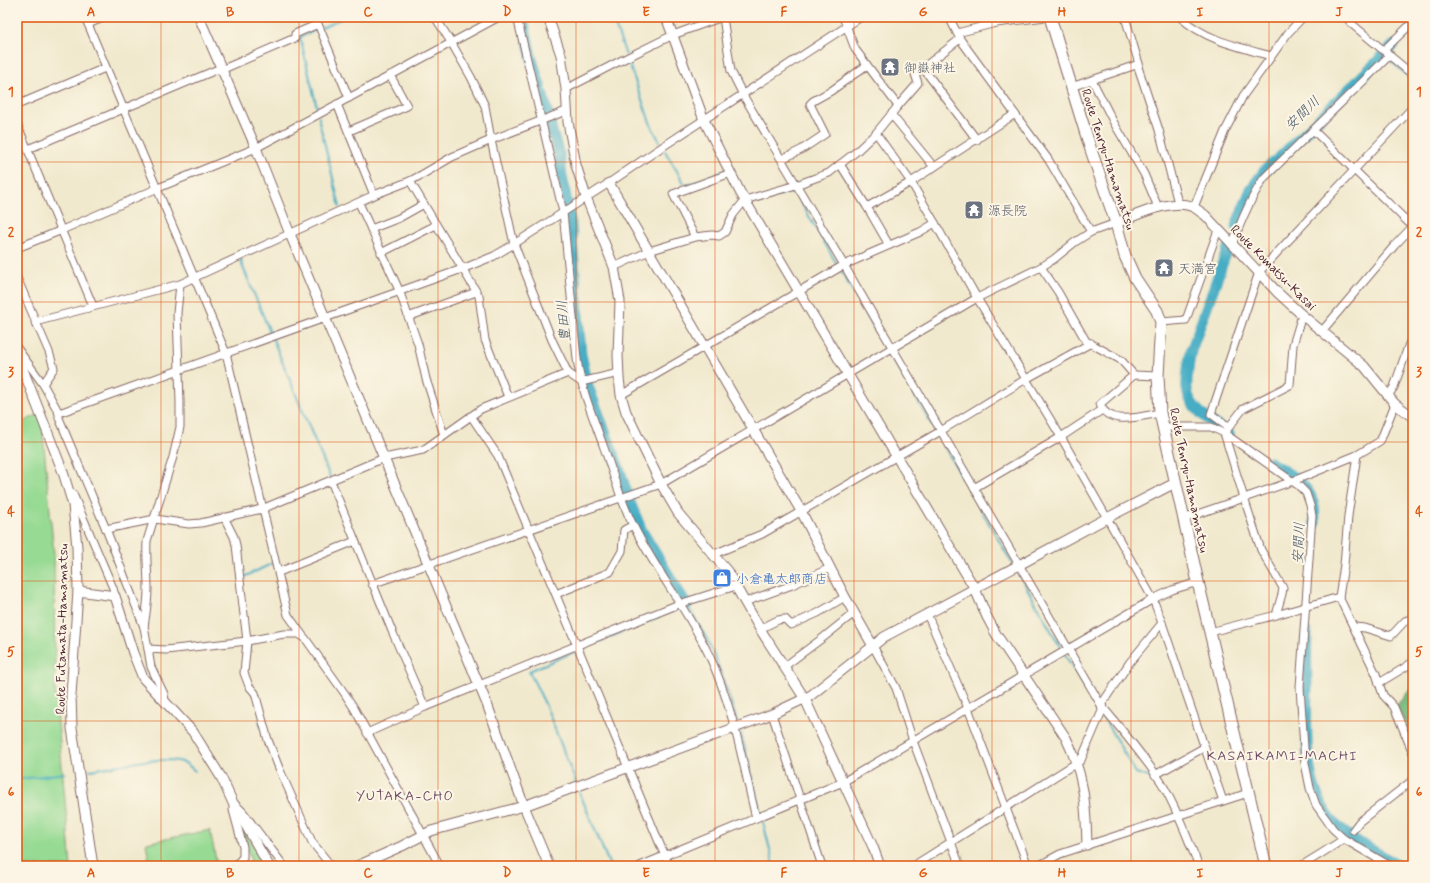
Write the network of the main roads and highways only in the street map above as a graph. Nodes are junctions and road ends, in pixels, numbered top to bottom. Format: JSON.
{"nodes":[{"id":1,"x":1050,"y":17,"type":"edge"},
{"id":2,"x":1266,"y":866,"type":"edge"}],
"edges":[{"from":1,"to":2,"type":"main road","name":"Route Tenryu-Hamamatsu"}]}
